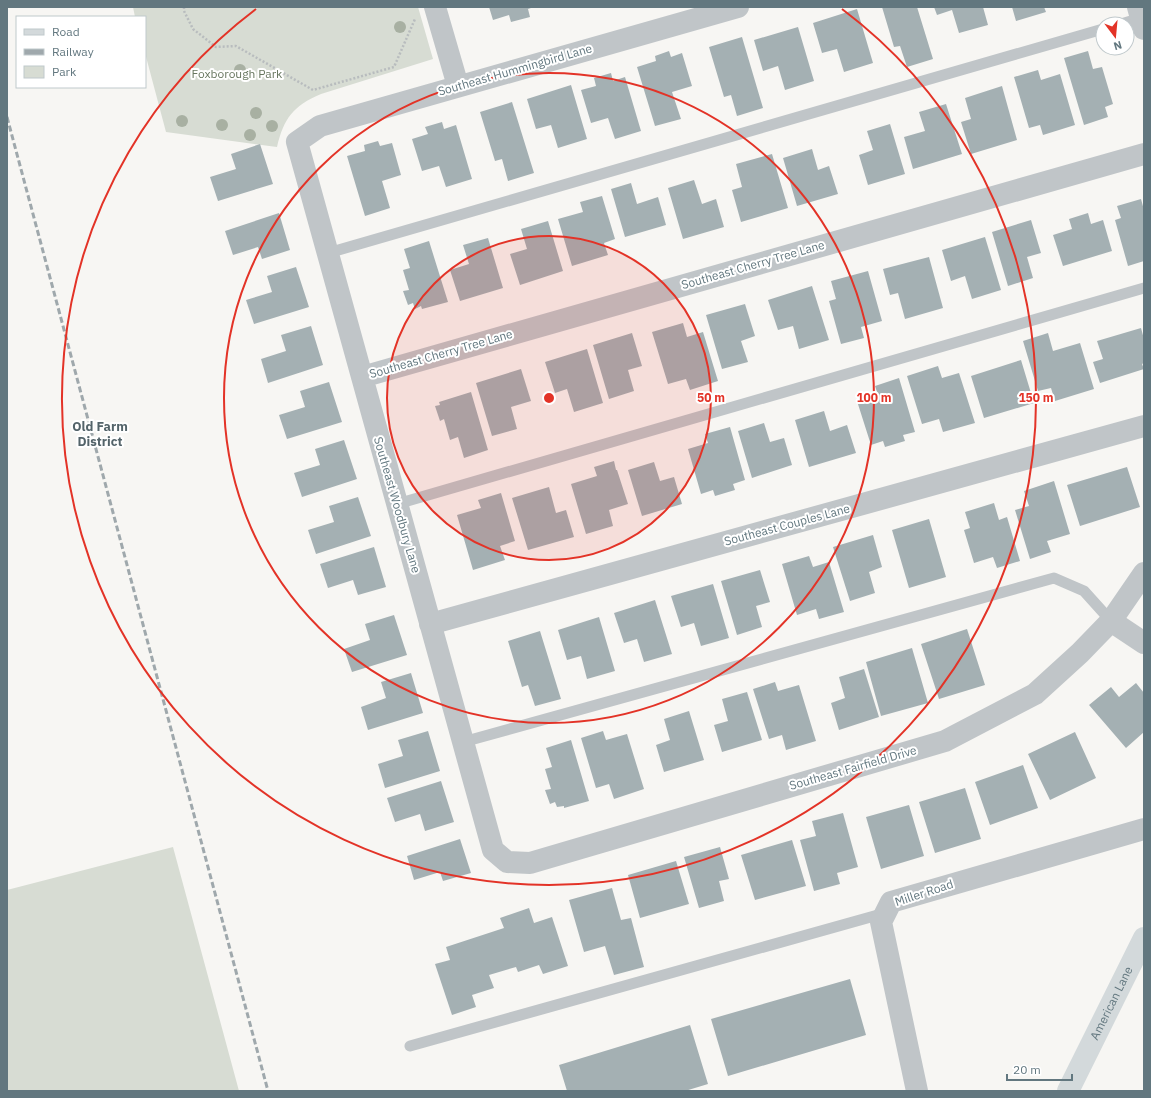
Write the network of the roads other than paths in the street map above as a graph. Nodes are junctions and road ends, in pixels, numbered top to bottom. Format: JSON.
{"nodes":[{"id":1,"x":738,"y":7,"type":"edge"},
{"id":2,"x":426,"y":12,"type":"edge"},
{"id":3,"x":1095,"y":31,"type":"edge"},
{"id":4,"x":458,"y":86,"type":"junction"},
{"id":5,"x":296,"y":142,"type":"joint"},
{"id":6,"x":1144,"y":154,"type":"edge"},
{"id":7,"x":328,"y":253,"type":"junction"},
{"id":8,"x":1144,"y":288,"type":"edge"},
{"id":9,"x":362,"y":377,"type":"junction"},
{"id":10,"x":1144,"y":426,"type":"edge"},
{"id":11,"x":397,"y":504,"type":"junction"},
{"id":12,"x":1144,"y":573,"type":"edge"},
{"id":13,"x":1111,"y":621,"type":"junction"},
{"id":14,"x":430,"y":624,"type":"junction"},
{"id":15,"x":1144,"y":643,"type":"edge"},
{"id":16,"x":463,"y":742,"type":"junction"},
{"id":17,"x":1144,"y":829,"type":"edge"},
{"id":18,"x":507,"y":862,"type":"joint"},
{"id":19,"x":886,"y":913,"type":"junction"},
{"id":20,"x":1144,"y":938,"type":"edge"},
{"id":21,"x":410,"y":1046,"type":"dead end"},
{"id":22,"x":917,"y":1091,"type":"edge"},
{"id":23,"x":1068,"y":1091,"type":"edge"}],
"edges":[{"from":1,"to":4,"type":"street","name":"Southeast Hummingbird Lane"},
{"from":2,"to":4,"type":"street"},
{"from":3,"to":7,"type":"lane"},
{"from":4,"to":5,"type":"street","name":"Southeast Hummingbird Lane"},
{"from":5,"to":7,"type":"street","name":"Southeast Woodbury Lane"},
{"from":6,"to":9,"type":"street","name":"Southeast Cherry Tree Lane"},
{"from":7,"to":9,"type":"street","name":"Southeast Woodbury Lane"},
{"from":8,"to":11,"type":"lane"},
{"from":9,"to":11,"type":"street","name":"Southeast Woodbury Lane"},
{"from":10,"to":14,"type":"street","name":"Southeast Couples Lane"},
{"from":11,"to":14,"type":"street","name":"Southeast Woodbury Lane"},
{"from":12,"to":13,"type":"street","name":"Southeast Fairfield Drive"},
{"from":13,"to":15,"type":"street"},
{"from":13,"to":16,"type":"lane"},
{"from":13,"to":18,"type":"street","name":"Southeast Fairfield Drive"},
{"from":14,"to":16,"type":"street","name":"Southeast Woodbury Lane"},
{"from":16,"to":18,"type":"street","name":"Southeast Woodbury Lane"},
{"from":17,"to":19,"type":"street","name":"Miller Road"},
{"from":19,"to":21,"type":"lane"},
{"from":19,"to":22,"type":"street","name":"Miller Road"},
{"from":20,"to":23,"type":"street","name":"American Lane"}]}
